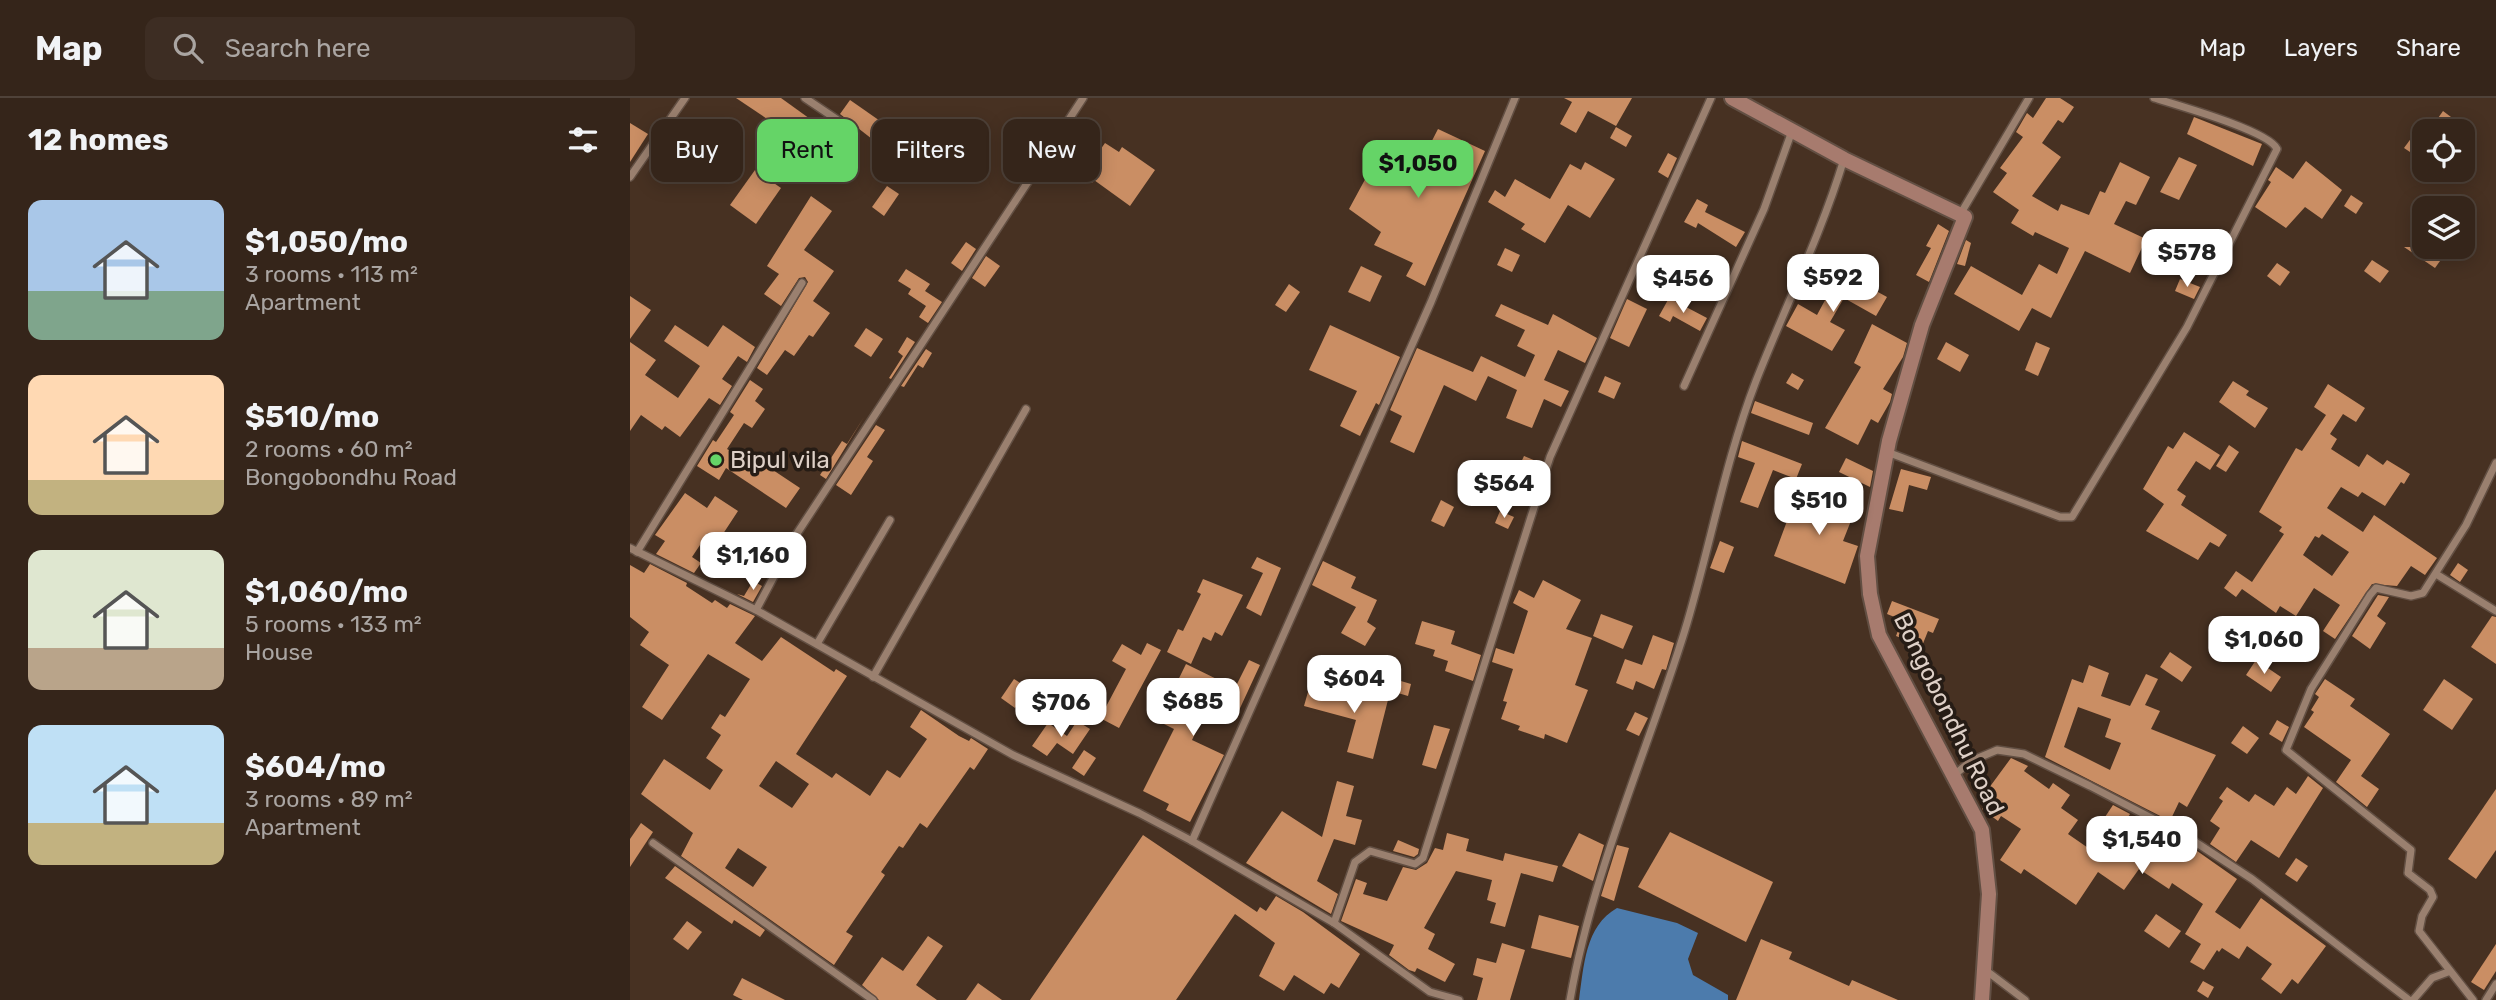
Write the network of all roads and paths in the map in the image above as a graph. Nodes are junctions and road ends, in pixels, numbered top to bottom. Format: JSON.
{"nodes":[{"id":1,"x":685,"y":98,"type":"edge"},
{"id":2,"x":805,"y":98,"type":"edge"},
{"id":3,"x":1083,"y":98,"type":"edge"},
{"id":4,"x":1515,"y":98,"type":"edge"},
{"id":5,"x":1711,"y":98,"type":"edge"},
{"id":6,"x":1731,"y":98,"type":"edge"},
{"id":7,"x":2029,"y":98,"type":"edge"},
{"id":8,"x":2154,"y":98,"type":"edge"},
{"id":9,"x":836,"y":119,"type":"edge"},
{"id":10,"x":1792,"y":131,"type":"junction"},
{"id":11,"x":1844,"y":159,"type":"junction"},
{"id":12,"x":630,"y":177,"type":"edge"},
{"id":13,"x":1961,"y":214,"type":"junction"},
{"id":14,"x":802,"y":283,"type":"dead end"},
{"id":15,"x":1684,"y":386,"type":"dead end"},
{"id":16,"x":1026,"y":409,"type":"dead end"},
{"id":17,"x":1887,"y":453,"type":"junction"},
{"id":18,"x":2496,"y":463,"type":"edge"},
{"id":19,"x":890,"y":520,"type":"dead end"},
{"id":20,"x":634,"y":550,"type":"edge"},
{"id":21,"x":2436,"y":574,"type":"junction"},
{"id":22,"x":756,"y":610,"type":"junction"},
{"id":23,"x":2496,"y":611,"type":"edge"},
{"id":24,"x":817,"y":644,"type":"junction"},
{"id":25,"x":873,"y":677,"type":"junction"},
{"id":26,"x":1953,"y":776,"type":"junction"},
{"id":27,"x":1192,"y":841,"type":"junction"},
{"id":28,"x":653,"y":843,"type":"dead end"},
{"id":29,"x":1334,"y":923,"type":"junction"},
{"id":30,"x":1984,"y":969,"type":"junction"},
{"id":31,"x":2448,"y":972,"type":"junction"},
{"id":32,"x":2496,"y":984,"type":"edge"},
{"id":33,"x":873,"y":1000,"type":"edge"},
{"id":34,"x":1458,"y":1000,"type":"edge"},
{"id":35,"x":1570,"y":1000,"type":"edge"},
{"id":36,"x":1982,"y":1000,"type":"edge"},
{"id":37,"x":2025,"y":1000,"type":"edge"},
{"id":38,"x":2411,"y":1000,"type":"edge"},
{"id":39,"x":2473,"y":1000,"type":"edge"},
{"id":40,"x":2486,"y":1000,"type":"edge"}],
"edges":[{"from":1,"to":12,"type":"street"},
{"from":2,"to":9,"type":"street"},
{"from":3,"to":22,"type":"street"},
{"from":4,"to":27,"type":"street"},
{"from":5,"to":29,"type":"street"},
{"from":6,"to":10,"type":"street"},
{"from":7,"to":13,"type":"street","name":"Bongobondhu Road"},
{"from":8,"to":17,"type":"street"},
{"from":10,"to":11,"type":"street"},
{"from":10,"to":15,"type":"street"},
{"from":11,"to":13,"type":"street"},
{"from":11,"to":35,"type":"street"},
{"from":13,"to":17,"type":"street","name":"Bongobondhu Road"},
{"from":14,"to":20,"type":"street"},
{"from":16,"to":25,"type":"street"},
{"from":17,"to":26,"type":"street","name":"Bongobondhu Road"},
{"from":18,"to":21,"type":"street"},
{"from":19,"to":24,"type":"street"},
{"from":20,"to":22,"type":"street"},
{"from":21,"to":23,"type":"street"},
{"from":21,"to":31,"type":"street"},
{"from":22,"to":24,"type":"street"},
{"from":24,"to":25,"type":"street"},
{"from":25,"to":27,"type":"street"},
{"from":26,"to":30,"type":"street","name":"Bongobondhu Road"},
{"from":26,"to":38,"type":"street"},
{"from":27,"to":29,"type":"street"},
{"from":28,"to":33,"type":"street"},
{"from":29,"to":34,"type":"street"},
{"from":30,"to":36,"type":"street","name":"Bongobondhu Road"},
{"from":30,"to":37,"type":"street"},
{"from":31,"to":38,"type":"street"},
{"from":31,"to":39,"type":"street"},
{"from":32,"to":40,"type":"street"}]}
